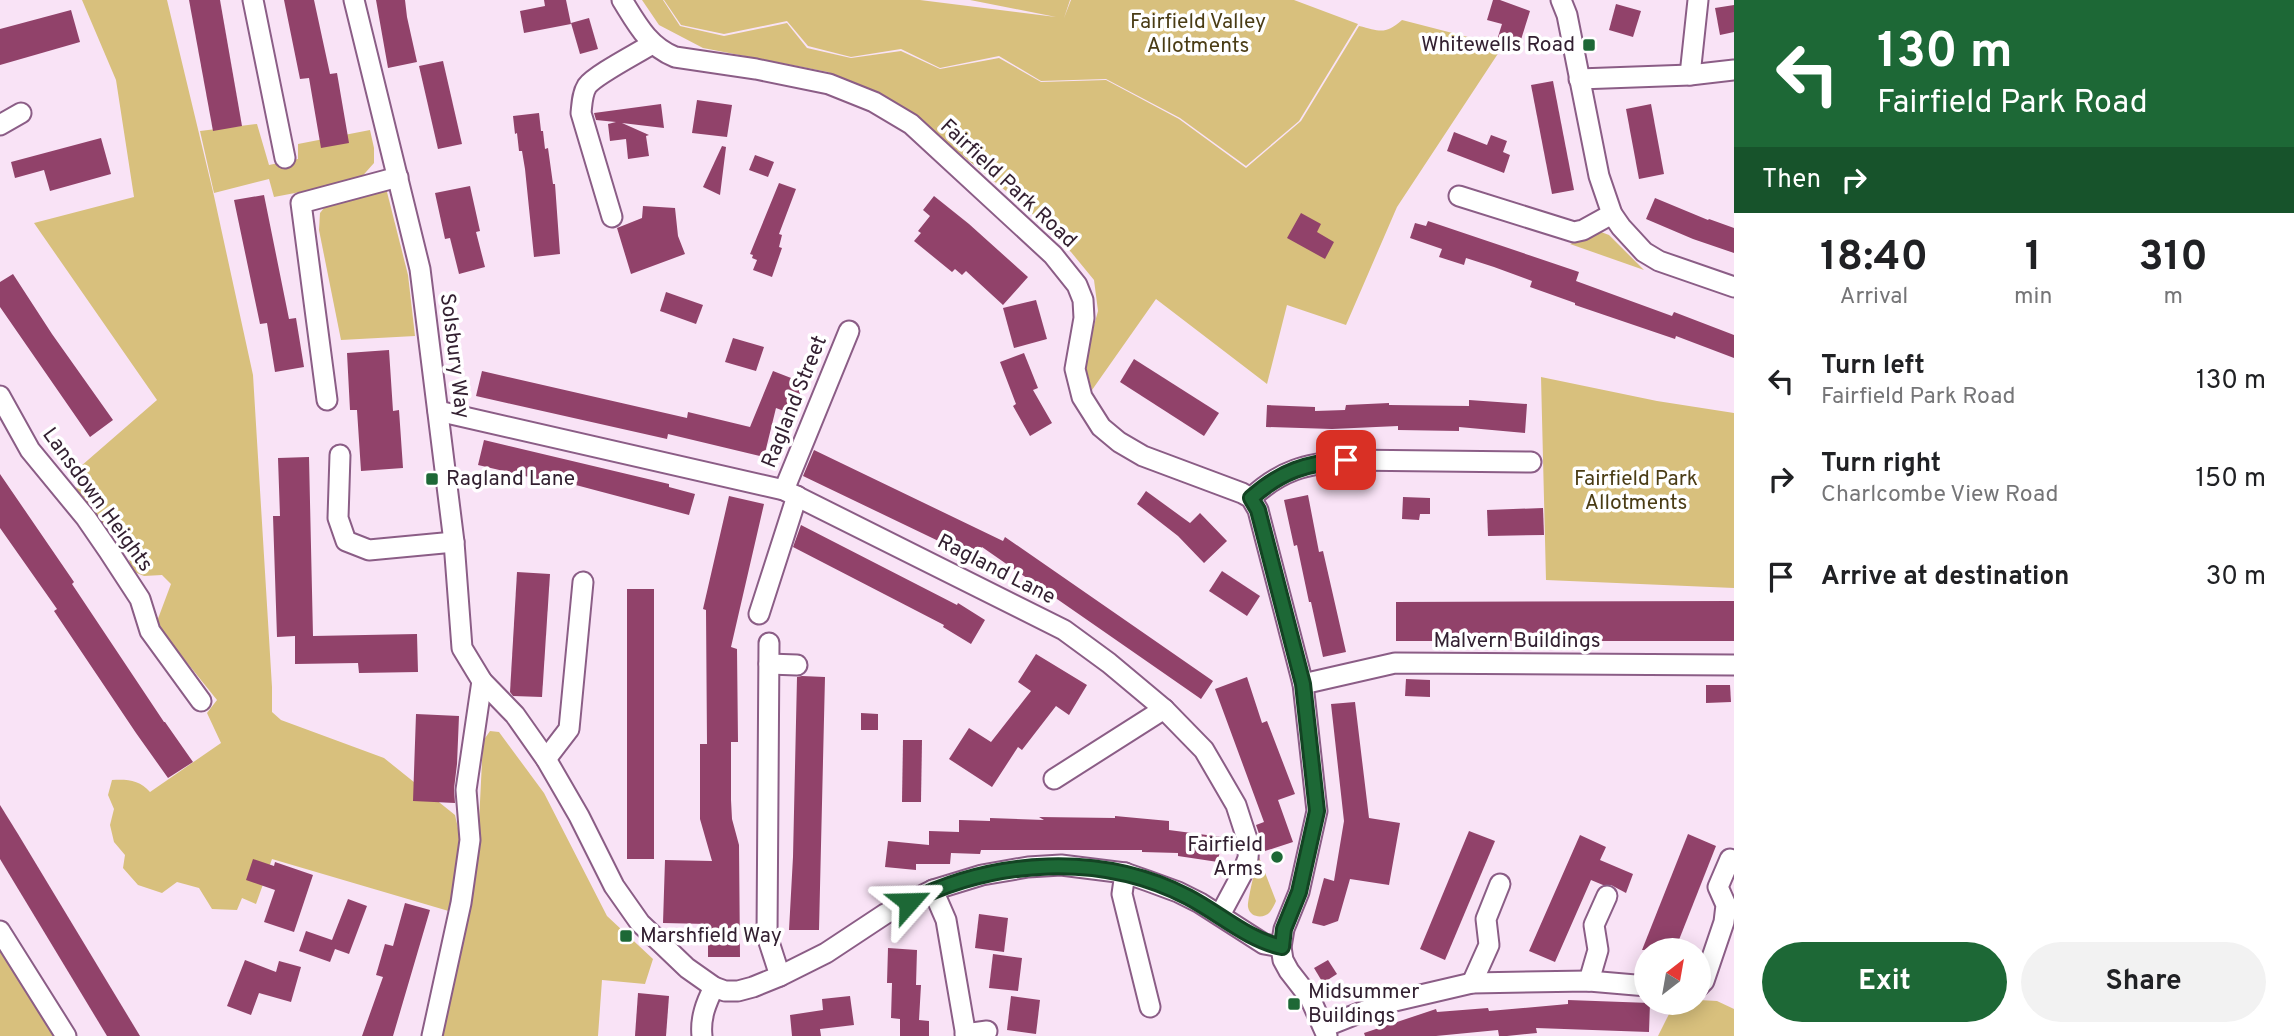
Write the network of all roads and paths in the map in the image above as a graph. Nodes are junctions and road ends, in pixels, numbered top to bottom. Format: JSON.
{"nodes":[{"id":1,"x":253,"y":0,"type":"edge"},
{"id":2,"x":354,"y":0,"type":"edge"},
{"id":3,"x":622,"y":0,"type":"edge"},
{"id":4,"x":1561,"y":0,"type":"edge"},
{"id":5,"x":1698,"y":0,"type":"edge"},
{"id":6,"x":652,"y":44,"type":"junction"},
{"id":7,"x":1734,"y":70,"type":"edge"},
{"id":8,"x":1690,"y":75,"type":"junction"},
{"id":9,"x":1579,"y":79,"type":"junction"},
{"id":10,"x":21,"y":113,"type":"dead end"},
{"id":11,"x":0,"y":125,"type":"edge"},
{"id":12,"x":285,"y":158,"type":"dead end"},
{"id":13,"x":398,"y":177,"type":"junction"},
{"id":14,"x":1459,"y":196,"type":"dead end"},
{"id":15,"x":1612,"y":214,"type":"junction"},
{"id":16,"x":612,"y":217,"type":"dead end"},
{"id":17,"x":1734,"y":288,"type":"edge"},
{"id":18,"x":849,"y":331,"type":"dead end"},
{"id":19,"x":0,"y":396,"type":"edge"},
{"id":20,"x":327,"y":400,"type":"dead end"},
{"id":21,"x":438,"y":411,"type":"junction"},
{"id":22,"x":340,"y":455,"type":"dead end"},
{"id":23,"x":1531,"y":462,"type":"dead end"},
{"id":24,"x":790,"y":493,"type":"junction"},
{"id":25,"x":1251,"y":498,"type":"junction"},
{"id":26,"x":454,"y":542,"type":"junction"},
{"id":27,"x":583,"y":582,"type":"dead end"},
{"id":28,"x":759,"y":614,"type":"dead end"},
{"id":29,"x":769,"y":643,"type":"dead end"},
{"id":30,"x":769,"y":664,"type":"junction"},
{"id":31,"x":1734,"y":664,"type":"edge"},
{"id":32,"x":797,"y":665,"type":"dead end"},
{"id":33,"x":482,"y":681,"type":"junction"},
{"id":34,"x":1303,"y":684,"type":"junction"},
{"id":35,"x":201,"y":701,"type":"dead end"},
{"id":36,"x":1164,"y":709,"type":"junction"},
{"id":37,"x":546,"y":759,"type":"junction"},
{"id":38,"x":1054,"y":779,"type":"dead end"},
{"id":39,"x":1730,"y":859,"type":"dead end"},
{"id":40,"x":1125,"y":873,"type":"junction"},
{"id":41,"x":1500,"y":884,"type":"dead end"},
{"id":42,"x":933,"y":890,"type":"junction"},
{"id":43,"x":1607,"y":896,"type":"dead end"},
{"id":44,"x":1220,"y":915,"type":"junction"},
{"id":45,"x":0,"y":931,"type":"edge"},
{"id":46,"x":1282,"y":947,"type":"junction"},
{"id":47,"x":1712,"y":957,"type":"edge"},
{"id":48,"x":780,"y":976,"type":"junction"},
{"id":49,"x":1589,"y":981,"type":"junction"},
{"id":50,"x":1472,"y":983,"type":"junction"},
{"id":51,"x":1634,"y":985,"type":"edge"},
{"id":52,"x":714,"y":987,"type":"junction"},
{"id":53,"x":1150,"y":1007,"type":"dead end"},
{"id":54,"x":987,"y":1031,"type":"dead end"},
{"id":55,"x":1326,"y":1032,"type":"edge"},
{"id":56,"x":965,"y":1035,"type":"edge"},
{"id":57,"x":66,"y":1036,"type":"edge"},
{"id":58,"x":432,"y":1036,"type":"edge"},
{"id":59,"x":702,"y":1036,"type":"edge"}],
"edges":[{"from":1,"to":12,"type":"street"},
{"from":2,"to":13,"type":"street","name":"Solsbury Way"},
{"from":3,"to":6,"type":"street","name":"Fairfield Park Road"},
{"from":4,"to":9,"type":"street"},
{"from":5,"to":8,"type":"street"},
{"from":6,"to":16,"type":"street"},
{"from":6,"to":25,"type":"street","name":"Fairfield Park Road"},
{"from":7,"to":8,"type":"street"},
{"from":8,"to":9,"type":"street"},
{"from":9,"to":15,"type":"street"},
{"from":10,"to":11,"type":"street"},
{"from":13,"to":20,"type":"street"},
{"from":13,"to":21,"type":"street","name":"Solsbury Way"},
{"from":14,"to":15,"type":"street"},
{"from":15,"to":17,"type":"street"},
{"from":18,"to":24,"type":"street","name":"Ragland Street"},
{"from":19,"to":35,"type":"street","name":"Lansdown Heights"},
{"from":21,"to":24,"type":"street","name":"Ragland Lane"},
{"from":21,"to":26,"type":"street","name":"Solsbury Way"},
{"from":22,"to":26,"type":"street"},
{"from":23,"to":25,"type":"street"},
{"from":24,"to":28,"type":"street","name":"Ragland Street"},
{"from":24,"to":36,"type":"street","name":"Ragland Lane"},
{"from":25,"to":34,"type":"street"},
{"from":26,"to":33,"type":"street","name":"Solsbury Way"},
{"from":27,"to":37,"type":"street"},
{"from":29,"to":30,"type":"street"},
{"from":30,"to":32,"type":"street"},
{"from":30,"to":48,"type":"street"},
{"from":31,"to":34,"type":"street","name":"Malvern Buildings"},
{"from":33,"to":37,"type":"street"},
{"from":33,"to":58,"type":"street"},
{"from":34,"to":46,"type":"street"},
{"from":36,"to":38,"type":"street"},
{"from":36,"to":44,"type":"street","name":"Ragland Lane"},
{"from":37,"to":52,"type":"street"},
{"from":39,"to":47,"type":"street"},
{"from":40,"to":42,"type":"street"},
{"from":40,"to":44,"type":"street"},
{"from":40,"to":53,"type":"street"},
{"from":41,"to":50,"type":"street"},
{"from":42,"to":48,"type":"street"},
{"from":42,"to":56,"type":"street"},
{"from":43,"to":49,"type":"street"},
{"from":44,"to":46,"type":"street"},
{"from":45,"to":57,"type":"street"},
{"from":46,"to":55,"type":"street"},
{"from":48,"to":52,"type":"street"},
{"from":49,"to":50,"type":"street"},
{"from":49,"to":51,"type":"street"},
{"from":50,"to":55,"type":"street"},
{"from":52,"to":59,"type":"street"},
{"from":54,"to":56,"type":"street"}]}
